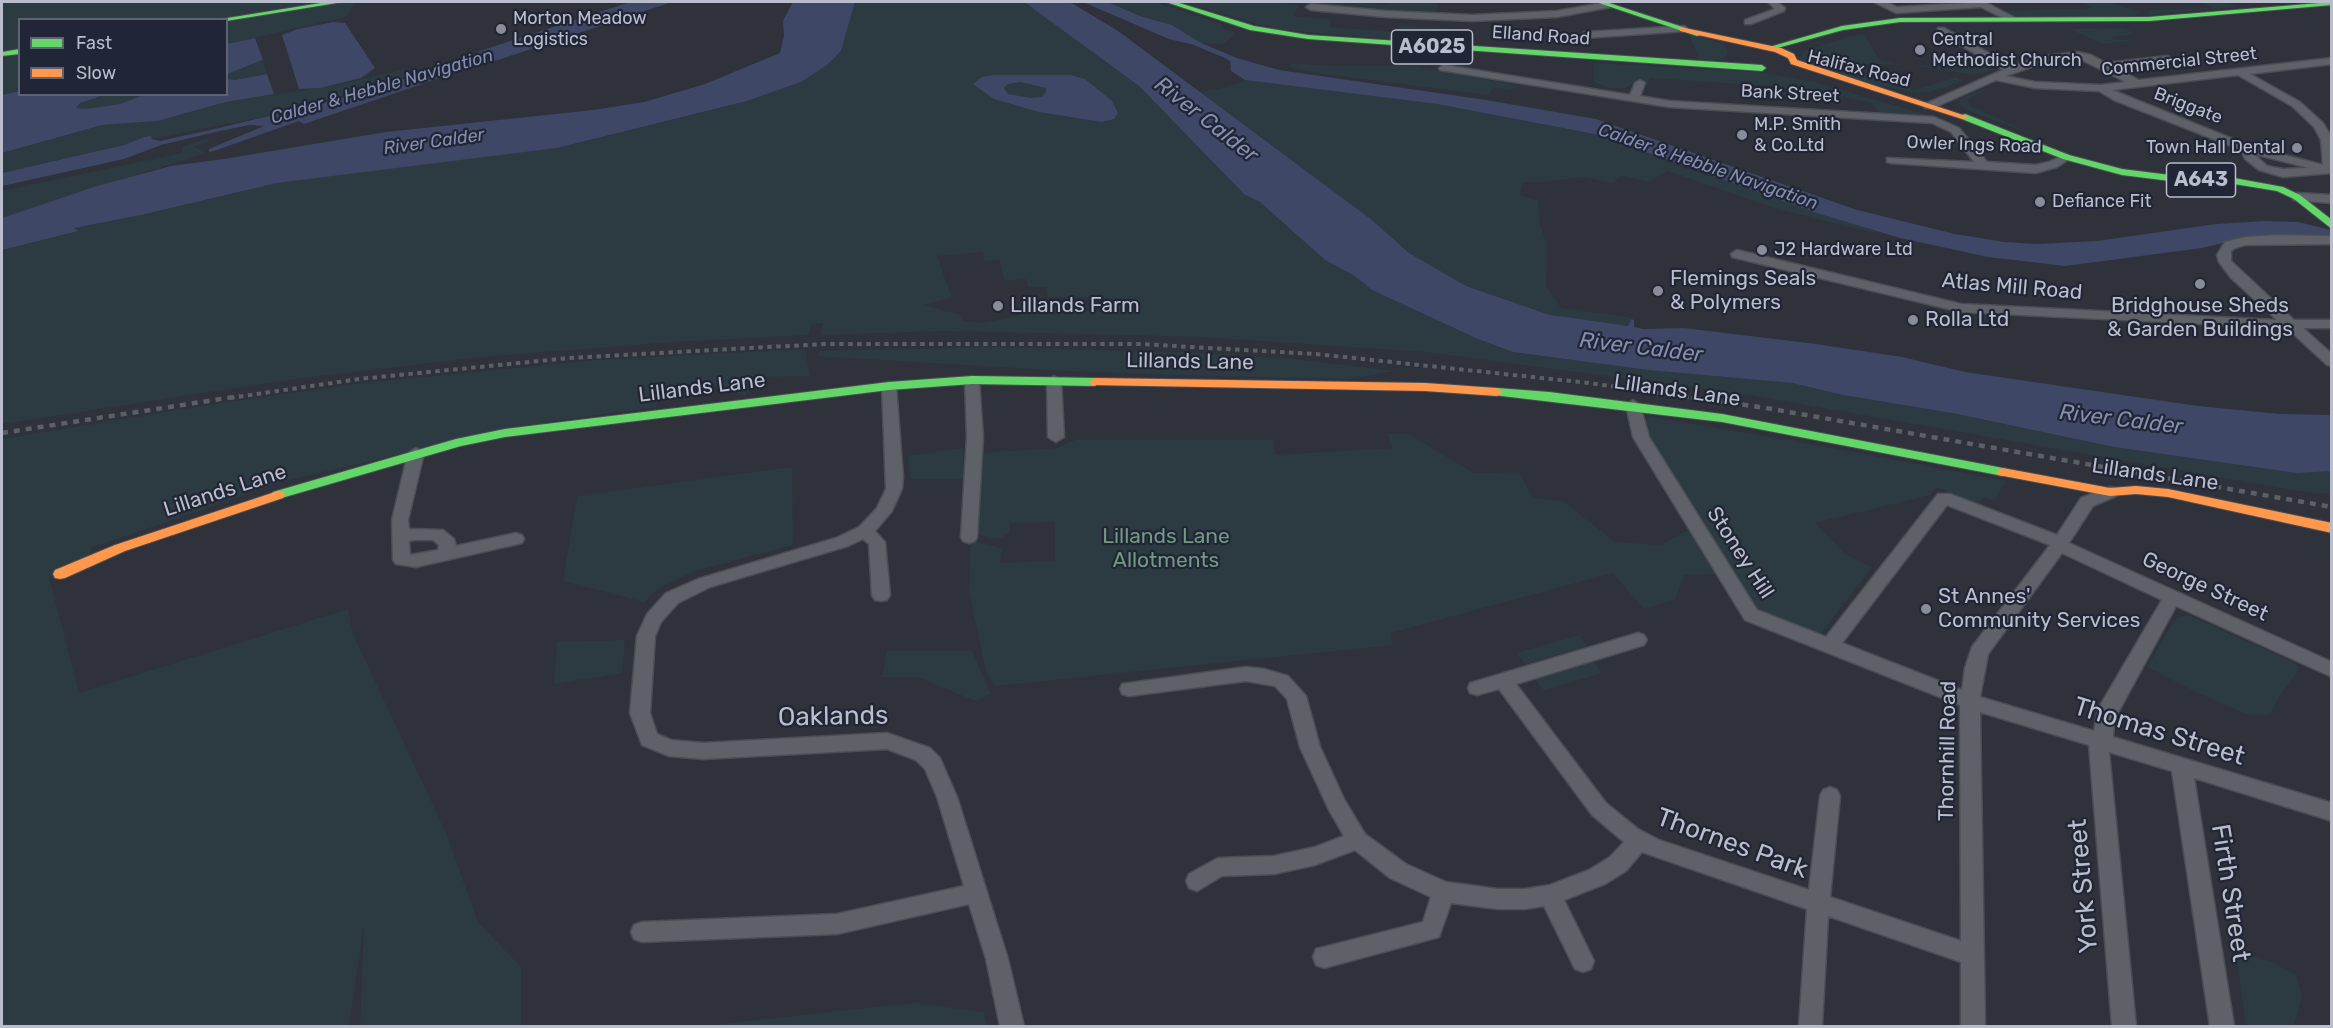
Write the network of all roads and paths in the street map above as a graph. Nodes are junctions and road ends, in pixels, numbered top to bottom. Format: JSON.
{"nodes":[{"id":1,"x":339,"y":2,"type":"edge"},
{"id":2,"x":1170,"y":2,"type":"edge"},
{"id":3,"x":1772,"y":2,"type":"edge"},
{"id":4,"x":1879,"y":2,"type":"edge"},
{"id":5,"x":1446,"y":3,"type":"dead end"},
{"id":6,"x":1604,"y":3,"type":"edge"},
{"id":7,"x":1981,"y":3,"type":"edge"},
{"id":8,"x":2331,"y":3,"type":"edge"},
{"id":9,"x":1311,"y":7,"type":"dead end"},
{"id":10,"x":2331,"y":9,"type":"edge"},
{"id":11,"x":1450,"y":16,"type":"junction"},
{"id":12,"x":228,"y":19,"type":"edge"},
{"id":13,"x":2012,"y":19,"type":"junction"},
{"id":14,"x":1748,"y":22,"type":"dead end"},
{"id":15,"x":1683,"y":28,"type":"junction"},
{"id":16,"x":1941,"y":30,"type":"dead end"},
{"id":17,"x":1585,"y":35,"type":"dead end"},
{"id":18,"x":1767,"y":47,"type":"junction"},
{"id":19,"x":18,"y":51,"type":"edge"},
{"id":20,"x":2,"y":54,"type":"edge"},
{"id":21,"x":1739,"y":55,"type":"junction"},
{"id":22,"x":2169,"y":59,"type":"dead end"},
{"id":23,"x":1794,"y":61,"type":"junction"},
{"id":24,"x":2331,"y":61,"type":"edge"},
{"id":25,"x":2313,"y":63,"type":"junction"},
{"id":26,"x":1698,"y":66,"type":"junction"},
{"id":27,"x":2104,"y":66,"type":"junction"},
{"id":28,"x":1444,"y":68,"type":"dead end"},
{"id":29,"x":1772,"y":68,"type":"junction"},
{"id":30,"x":2011,"y":70,"type":"junction"},
{"id":31,"x":2240,"y":72,"type":"junction"},
{"id":32,"x":2331,"y":73,"type":"edge"},
{"id":33,"x":1994,"y":77,"type":"junction"},
{"id":34,"x":1640,"y":83,"type":"dead end"},
{"id":35,"x":2139,"y":85,"type":"junction"},
{"id":36,"x":2050,"y":87,"type":"junction"},
{"id":37,"x":2101,"y":88,"type":"junction"},
{"id":38,"x":1634,"y":98,"type":"junction"},
{"id":39,"x":2118,"y":98,"type":"junction"},
{"id":40,"x":1929,"y":106,"type":"junction"},
{"id":41,"x":2329,"y":140,"type":"edge"},
{"id":42,"x":2066,"y":157,"type":"junction"},
{"id":43,"x":1891,"y":160,"type":"dead end"},
{"id":44,"x":1984,"y":166,"type":"junction"},
{"id":45,"x":2330,"y":170,"type":"edge"},
{"id":46,"x":2297,"y":197,"type":"junction"},
{"id":47,"x":2331,"y":199,"type":"edge"},
{"id":48,"x":2329,"y":224,"type":"edge"},
{"id":49,"x":2331,"y":240,"type":"edge"},
{"id":50,"x":1737,"y":254,"type":"dead end"},
{"id":51,"x":2289,"y":324,"type":"junction"},
{"id":52,"x":2331,"y":324,"type":"edge"},
{"id":53,"x":2331,"y":362,"type":"edge"},
{"id":54,"x":972,"y":380,"type":"junction"},
{"id":55,"x":1054,"y":380,"type":"junction"},
{"id":56,"x":889,"y":386,"type":"junction"},
{"id":57,"x":1633,"y":405,"type":"junction"},
{"id":58,"x":1056,"y":437,"type":"dead end"},
{"id":59,"x":416,"y":453,"type":"junction"},
{"id":60,"x":2110,"y":492,"type":"junction"},
{"id":61,"x":2331,"y":528,"type":"edge"},
{"id":62,"x":865,"y":531,"type":"junction"},
{"id":63,"x":401,"y":537,"type":"junction"},
{"id":64,"x":969,"y":537,"type":"dead end"},
{"id":65,"x":516,"y":539,"type":"dead end"},
{"id":66,"x":2060,"y":544,"type":"junction"},
{"id":67,"x":445,"y":554,"type":"junction"},
{"id":68,"x":60,"y":573,"type":"dead end"},
{"id":69,"x":880,"y":595,"type":"dead end"},
{"id":70,"x":2173,"y":596,"type":"junction"},
{"id":71,"x":1638,"y":640,"type":"dead end"},
{"id":72,"x":1829,"y":647,"type":"junction"},
{"id":73,"x":2331,"y":670,"type":"edge"},
{"id":74,"x":1503,"y":680,"type":"junction"},
{"id":75,"x":1477,"y":688,"type":"dead end"},
{"id":76,"x":1129,"y":689,"type":"dead end"},
{"id":77,"x":1970,"y":701,"type":"junction"},
{"id":78,"x":2100,"y":742,"type":"junction"},
{"id":79,"x":2182,"y":768,"type":"junction"},
{"id":80,"x":1830,"y":796,"type":"dead end"},
{"id":81,"x":2331,"y":812,"type":"edge"},
{"id":82,"x":1636,"y":838,"type":"junction"},
{"id":83,"x":1359,"y":840,"type":"junction"},
{"id":84,"x":1197,"y":881,"type":"dead end"},
{"id":85,"x":1444,"y":892,"type":"junction"},
{"id":86,"x":976,"y":893,"type":"junction"},
{"id":87,"x":1550,"y":895,"type":"junction"},
{"id":88,"x":1818,"y":904,"type":"junction"},
{"id":89,"x":642,"y":932,"type":"dead end"},
{"id":90,"x":1972,"y":955,"type":"junction"},
{"id":91,"x":1324,"y":957,"type":"dead end"},
{"id":92,"x":1583,"y":961,"type":"dead end"},
{"id":93,"x":1810,"y":1025,"type":"edge"},
{"id":94,"x":1012,"y":1026,"type":"edge"},
{"id":95,"x":1973,"y":1026,"type":"edge"},
{"id":96,"x":2124,"y":1026,"type":"edge"},
{"id":97,"x":2222,"y":1026,"type":"edge"}],
"edges":[{"from":1,"to":12,"type":"main road"},
{"from":2,"to":26,"type":"main road","name":"Elland Road","number":"A6025"},
{"from":3,"to":14,"type":"street"},
{"from":4,"to":7,"type":"street"},
{"from":5,"to":11,"type":"street"},
{"from":6,"to":11,"type":"street"},
{"from":6,"to":15,"type":"main road","name":"Halifax Road"},
{"from":7,"to":13,"type":"street"},
{"from":8,"to":13,"type":"main road"},
{"from":9,"to":11,"type":"street"},
{"from":10,"to":23,"type":"main road"},
{"from":13,"to":18,"type":"main road"},
{"from":15,"to":17,"type":"street"},
{"from":15,"to":18,"type":"main road","name":"Halifax Road"},
{"from":15,"to":21,"type":"main road","name":"Halifax Road"},
{"from":16,"to":30,"type":"street"},
{"from":18,"to":21,"type":"main road"},
{"from":18,"to":23,"type":"main road","name":"Halifax Road"},
{"from":19,"to":20,"type":"main road"},
{"from":21,"to":26,"type":"main road","number":"A6025"},
{"from":21,"to":29,"type":"main road","name":"Halifax Road"},
{"from":22,"to":27,"type":"street"},
{"from":23,"to":29,"type":"main road","name":"Halifax Road"},
{"from":23,"to":40,"type":"main road","name":"Halifax Road","number":"A643"},
{"from":24,"to":25,"type":"street","name":"Commercial Street"},
{"from":25,"to":31,"type":"street","name":"Commercial Street"},
{"from":25,"to":32,"type":"street"},
{"from":26,"to":29,"type":"main road","number":"A6025"},
{"from":27,"to":30,"type":"street"},
{"from":27,"to":35,"type":"street"},
{"from":28,"to":38,"type":"street","name":"Bank Street"},
{"from":29,"to":40,"type":"main road","name":"Halifax Road","number":"A643"},
{"from":30,"to":33,"type":"street"},
{"from":31,"to":35,"type":"street","name":"Commercial Street"},
{"from":31,"to":41,"type":"street"},
{"from":33,"to":36,"type":"street","name":"Commercial Street"},
{"from":33,"to":40,"type":"street"},
{"from":34,"to":38,"type":"street"},
{"from":35,"to":37,"type":"street","name":"Commercial Street"},
{"from":36,"to":37,"type":"street","name":"Commercial Street"},
{"from":36,"to":39,"type":"street","name":"Briggate"},
{"from":37,"to":39,"type":"street","name":"Briggate"},
{"from":38,"to":44,"type":"street","name":"Bank Street"},
{"from":39,"to":45,"type":"street","name":"Briggate"},
{"from":40,"to":42,"type":"main road","name":"Halifax Road","number":"A643"},
{"from":41,"to":45,"type":"street"},
{"from":42,"to":44,"type":"street","name":"Owler Ings Road"},
{"from":42,"to":46,"type":"main road","name":"Owler Ings Road","number":"A643"},
{"from":43,"to":44,"type":"street","name":"Owler Ings Road"},
{"from":46,"to":47,"type":"street"},
{"from":46,"to":48,"type":"main road","name":"Owler Ings Road","number":"A643"},
{"from":49,"to":51,"type":"street"},
{"from":50,"to":51,"type":"street","name":"Atlas Mill Road"},
{"from":51,"to":52,"type":"street","name":"Atlas Mill Road"},
{"from":51,"to":53,"type":"street"},
{"from":54,"to":55,"type":"main road","name":"Lillands Lane"},
{"from":54,"to":56,"type":"main road","name":"Lillands Lane"},
{"from":54,"to":64,"type":"street"},
{"from":55,"to":57,"type":"main road","name":"Lillands Lane"},
{"from":55,"to":58,"type":"street"},
{"from":56,"to":59,"type":"main road","name":"Lillands Lane"},
{"from":56,"to":62,"type":"street","name":"Oaklands"},
{"from":57,"to":60,"type":"main road","name":"Lillands Lane"},
{"from":57,"to":72,"type":"street","name":"Stoney Hill"},
{"from":59,"to":63,"type":"street"},
{"from":59,"to":68,"type":"main road","name":"Lillands Lane"},
{"from":60,"to":61,"type":"main road","name":"Lillands Lane"},
{"from":60,"to":66,"type":"street","name":"Thornhill Road"},
{"from":62,"to":69,"type":"street"},
{"from":62,"to":86,"type":"street","name":"Oaklands"},
{"from":63,"to":67,"type":"street"},
{"from":63,"to":67,"type":"street"},
{"from":65,"to":67,"type":"street"},
{"from":66,"to":70,"type":"street","name":"George Street"},
{"from":66,"to":72,"type":"street","name":"George Street"},
{"from":66,"to":77,"type":"street","name":"Thornhill Road"},
{"from":70,"to":73,"type":"street","name":"George Street"},
{"from":70,"to":78,"type":"street","name":"York Street"},
{"from":71,"to":74,"type":"street"},
{"from":72,"to":77,"type":"street","name":"Stoney Hill"},
{"from":74,"to":75,"type":"street"},
{"from":74,"to":82,"type":"street","name":"Thornes Park"},
{"from":76,"to":83,"type":"street"},
{"from":77,"to":78,"type":"street","name":"Thomas Street"},
{"from":77,"to":90,"type":"street","name":"Thornhill Road"},
{"from":78,"to":79,"type":"street","name":"Thomas Street"},
{"from":78,"to":96,"type":"street","name":"York Street"},
{"from":79,"to":81,"type":"street","name":"Thomas Street"},
{"from":79,"to":97,"type":"street","name":"Firth Street"},
{"from":80,"to":88,"type":"street"},
{"from":82,"to":87,"type":"street"},
{"from":82,"to":88,"type":"street","name":"Thornes Park"},
{"from":83,"to":84,"type":"street"},
{"from":83,"to":85,"type":"street"},
{"from":85,"to":87,"type":"street"},
{"from":85,"to":91,"type":"street"},
{"from":86,"to":89,"type":"street"},
{"from":86,"to":94,"type":"street","name":"Oaklands"},
{"from":87,"to":92,"type":"street"},
{"from":88,"to":90,"type":"street","name":"Thornes Park"},
{"from":88,"to":93,"type":"street"},
{"from":90,"to":95,"type":"street","name":"Thornhill Road"}]}
